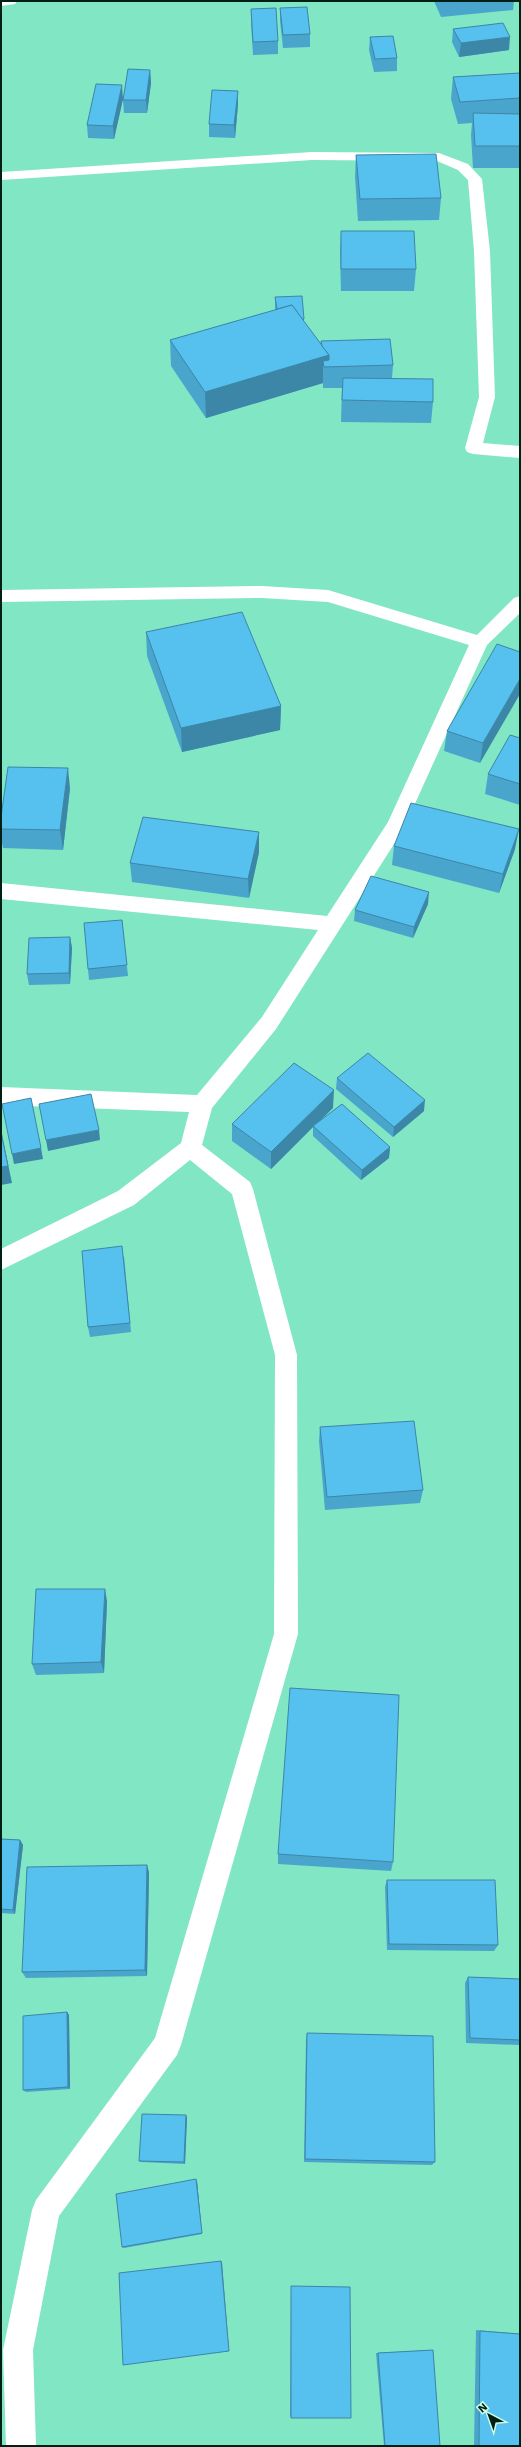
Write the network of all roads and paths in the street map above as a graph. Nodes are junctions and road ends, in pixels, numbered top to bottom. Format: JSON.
{"nodes":[{"id":1,"x":10,"y":1,"type":"edge"},
{"id":2,"x":1,"y":2,"type":"edge"},
{"id":3,"x":1,"y":176,"type":"edge"},
{"id":4,"x":520,"y":452,"type":"edge"},
{"id":5,"x":1,"y":596,"type":"edge"},
{"id":6,"x":520,"y":602,"type":"edge"},
{"id":7,"x":480,"y":642,"type":"junction"},
{"id":8,"x":1,"y":891,"type":"edge"},
{"id":9,"x":333,"y":924,"type":"junction"},
{"id":10,"x":1,"y":1096,"type":"edge"},
{"id":11,"x":202,"y":1104,"type":"junction"},
{"id":12,"x":190,"y":1148,"type":"junction"},
{"id":13,"x":1,"y":1260,"type":"edge"},
{"id":14,"x":21,"y":2446,"type":"edge"}],
"edges":[{"from":1,"to":2,"type":"street"},
{"from":3,"to":4,"type":"street"},
{"from":5,"to":7,"type":"street"},
{"from":6,"to":7,"type":"street"},
{"from":7,"to":9,"type":"street"},
{"from":8,"to":9,"type":"street"},
{"from":9,"to":11,"type":"street"},
{"from":10,"to":11,"type":"street"},
{"from":11,"to":12,"type":"street"},
{"from":12,"to":13,"type":"street"},
{"from":12,"to":14,"type":"street"}]}
